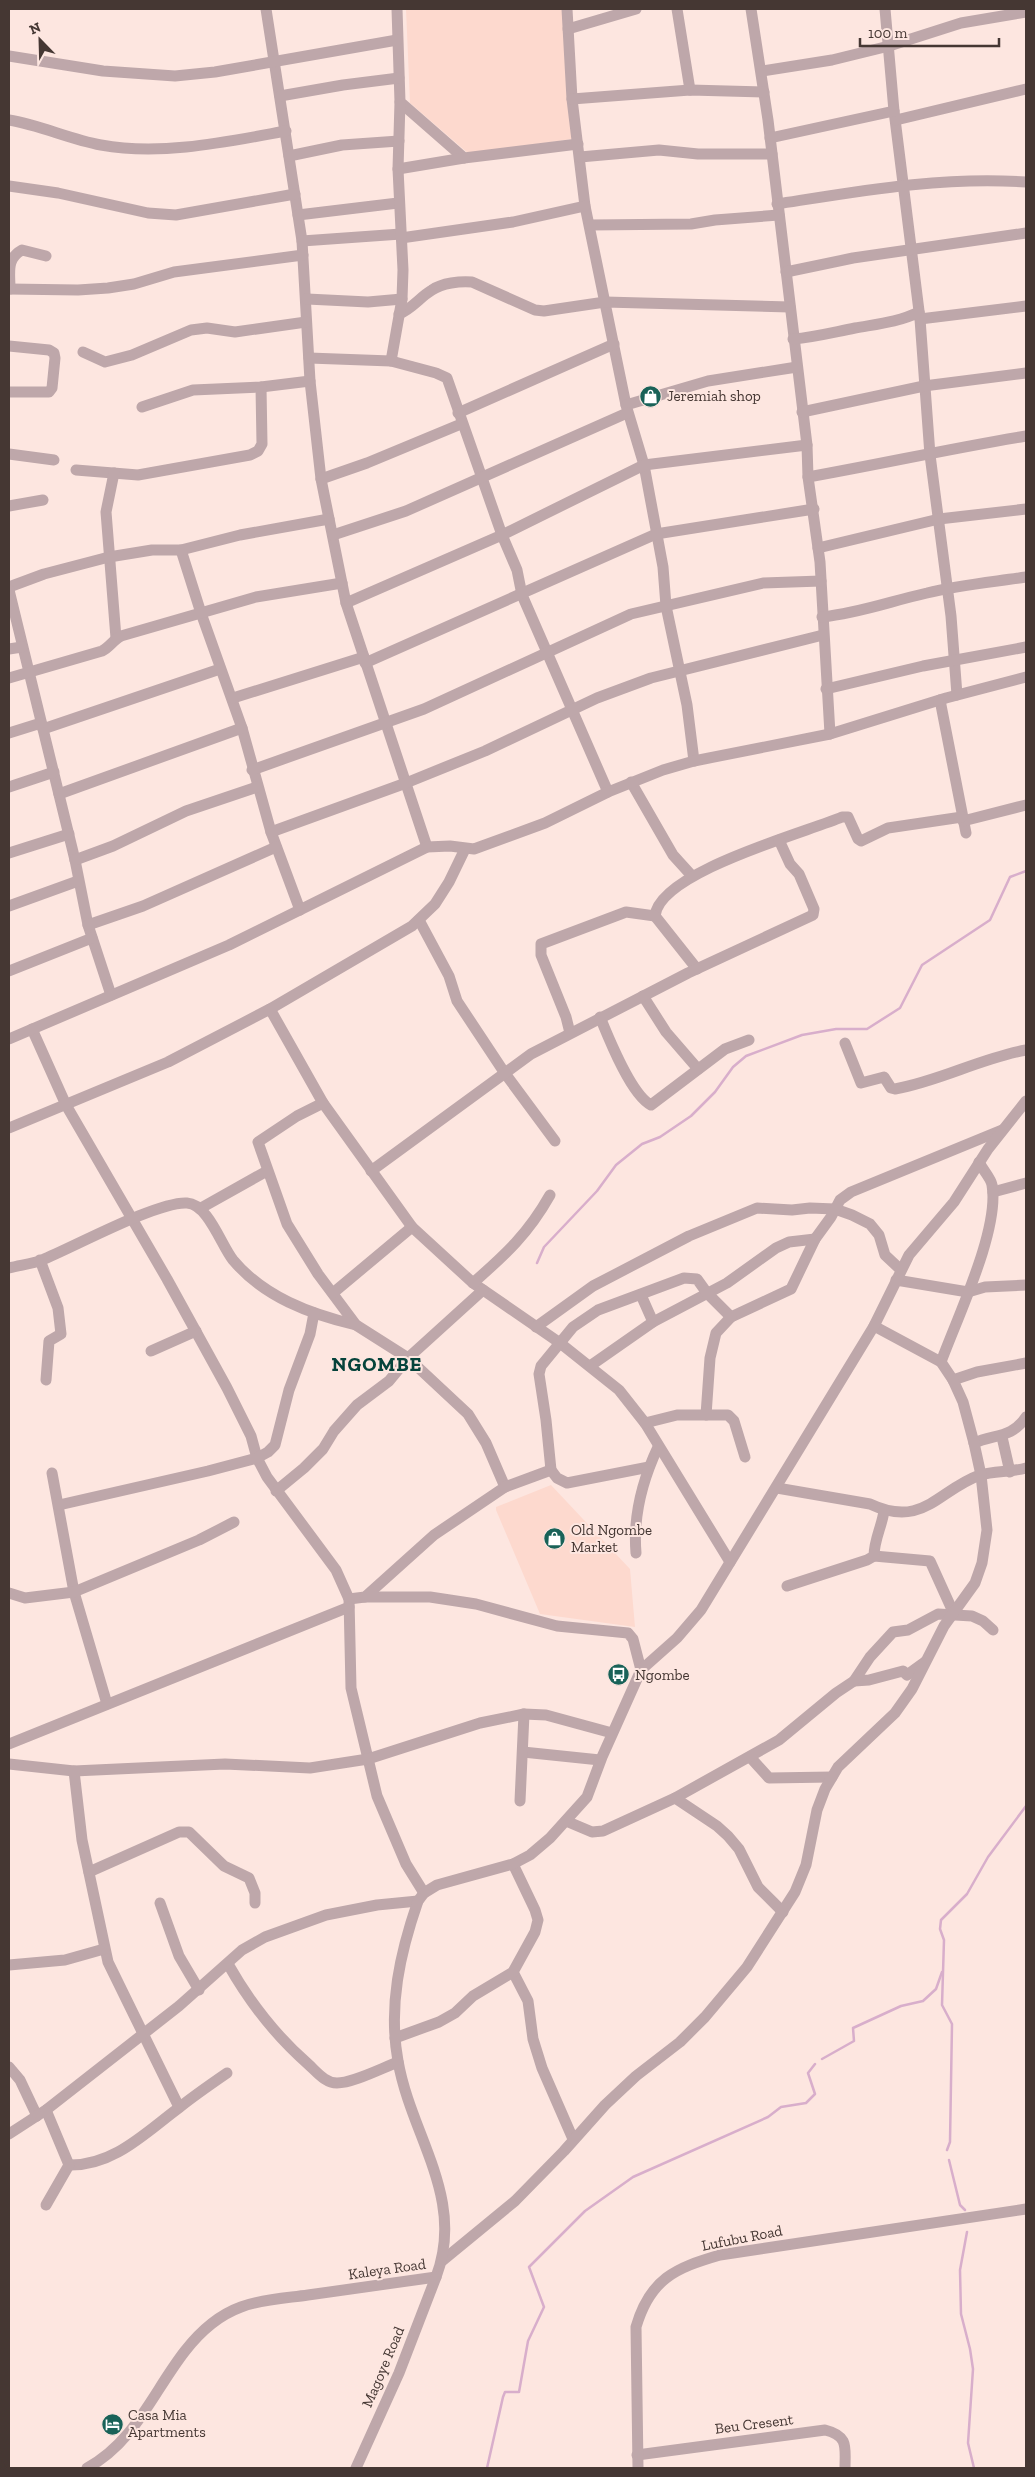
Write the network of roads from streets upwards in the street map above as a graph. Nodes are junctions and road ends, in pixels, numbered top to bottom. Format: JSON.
{"nodes":[{"id":1,"x":266,"y":9,"type":"edge"},
{"id":2,"x":397,"y":9,"type":"edge"},
{"id":3,"x":567,"y":9,"type":"edge"},
{"id":4,"x":636,"y":9,"type":"edge"},
{"id":5,"x":677,"y":9,"type":"edge"},
{"id":6,"x":751,"y":9,"type":"edge"},
{"id":7,"x":885,"y":9,"type":"edge"},
{"id":8,"x":1026,"y":12,"type":"edge"},
{"id":9,"x":568,"y":28,"type":"junction"},
{"id":10,"x":397,"y":40,"type":"junction"},
{"id":11,"x":889,"y":46,"type":"junction"},
{"id":12,"x":9,"y":56,"type":"edge"},
{"id":13,"x":274,"y":61,"type":"junction"},
{"id":14,"x":762,"y":70,"type":"junction"},
{"id":15,"x":399,"y":78,"type":"junction"},
{"id":16,"x":1026,"y":89,"type":"edge"},
{"id":17,"x":690,"y":90,"type":"junction"},
{"id":18,"x":764,"y":92,"type":"junction"},
{"id":19,"x":280,"y":96,"type":"junction"},
{"id":20,"x":572,"y":99,"type":"junction"},
{"id":21,"x":400,"y":102,"type":"junction"},
{"id":22,"x":895,"y":116,"type":"junction"},
{"id":23,"x":9,"y":120,"type":"edge"},
{"id":24,"x":286,"y":131,"type":"junction"},
{"id":25,"x":770,"y":138,"type":"junction"},
{"id":26,"x":399,"y":141,"type":"junction"},
{"id":27,"x":578,"y":144,"type":"junction"},
{"id":28,"x":772,"y":154,"type":"junction"},
{"id":29,"x":288,"y":156,"type":"junction"},
{"id":30,"x":580,"y":157,"type":"junction"},
{"id":31,"x":464,"y":158,"type":"junction"},
{"id":32,"x":398,"y":169,"type":"junction"},
{"id":33,"x":1026,"y":182,"type":"edge"},
{"id":34,"x":9,"y":186,"type":"edge"},
{"id":35,"x":903,"y":186,"type":"junction"},
{"id":36,"x":295,"y":194,"type":"junction"},
{"id":37,"x":398,"y":203,"type":"junction"},
{"id":38,"x":585,"y":206,"type":"junction"},
{"id":39,"x":778,"y":210,"type":"junction"},
{"id":40,"x":298,"y":215,"type":"junction"},
{"id":41,"x":590,"y":225,"type":"junction"},
{"id":42,"x":1026,"y":234,"type":"edge"},
{"id":43,"x":401,"y":236,"type":"junction"},
{"id":44,"x":302,"y":241,"type":"junction"},
{"id":45,"x":912,"y":250,"type":"junction"},
{"id":46,"x":303,"y":255,"type":"junction"},
{"id":47,"x":46,"y":256,"type":"dead end"},
{"id":48,"x":786,"y":272,"type":"junction"},
{"id":49,"x":9,"y":289,"type":"edge"},
{"id":50,"x":307,"y":299,"type":"junction"},
{"id":51,"x":402,"y":299,"type":"junction"},
{"id":52,"x":606,"y":302,"type":"junction"},
{"id":53,"x":1026,"y":306,"type":"edge"},
{"id":54,"x":790,"y":307,"type":"junction"},
{"id":55,"x":399,"y":314,"type":"junction"},
{"id":56,"x":920,"y":316,"type":"junction"},
{"id":57,"x":306,"y":322,"type":"junction"},
{"id":58,"x":794,"y":339,"type":"junction"},
{"id":59,"x":614,"y":344,"type":"junction"},
{"id":60,"x":9,"y":346,"type":"edge"},
{"id":61,"x":83,"y":352,"type":"dead end"},
{"id":62,"x":309,"y":358,"type":"junction"},
{"id":63,"x":391,"y":361,"type":"junction"},
{"id":64,"x":797,"y":367,"type":"junction"},
{"id":65,"x":1026,"y":373,"type":"edge"},
{"id":66,"x":310,"y":381,"type":"junction"},
{"id":67,"x":924,"y":386,"type":"junction"},
{"id":68,"x":261,"y":387,"type":"junction"},
{"id":69,"x":9,"y":392,"type":"edge"},
{"id":70,"x":142,"y":407,"type":"dead end"},
{"id":71,"x":626,"y":409,"type":"junction"},
{"id":72,"x":802,"y":412,"type":"junction"},
{"id":73,"x":460,"y":418,"type":"junction"},
{"id":74,"x":1026,"y":436,"type":"edge"},
{"id":75,"x":807,"y":445,"type":"junction"},
{"id":76,"x":9,"y":454,"type":"edge"},
{"id":77,"x":930,"y":454,"type":"junction"},
{"id":78,"x":54,"y":460,"type":"dead end"},
{"id":79,"x":644,"y":465,"type":"junction"},
{"id":80,"x":76,"y":470,"type":"dead end"},
{"id":81,"x":114,"y":473,"type":"junction"},
{"id":82,"x":808,"y":477,"type":"junction"},
{"id":83,"x":482,"y":478,"type":"junction"},
{"id":84,"x":321,"y":479,"type":"junction"},
{"id":85,"x":43,"y":500,"type":"dead end"},
{"id":86,"x":9,"y":506,"type":"edge"},
{"id":87,"x":1026,"y":509,"type":"edge"},
{"id":88,"x":814,"y":510,"type":"junction"},
{"id":89,"x":329,"y":519,"type":"junction"},
{"id":90,"x":939,"y":519,"type":"junction"},
{"id":91,"x":502,"y":534,"type":"junction"},
{"id":92,"x":656,"y":534,"type":"junction"},
{"id":93,"x":333,"y":535,"type":"junction"},
{"id":94,"x":818,"y":548,"type":"junction"},
{"id":95,"x":181,"y":550,"type":"junction"},
{"id":96,"x":109,"y":557,"type":"junction"},
{"id":97,"x":1026,"y":577,"type":"edge"},
{"id":98,"x":821,"y":581,"type":"junction"},
{"id":99,"x":342,"y":583,"type":"junction"},
{"id":100,"x":9,"y":588,"type":"edge"},
{"id":101,"x":947,"y":590,"type":"junction"},
{"id":102,"x":522,"y":595,"type":"junction"},
{"id":103,"x":346,"y":603,"type":"junction"},
{"id":104,"x":666,"y":606,"type":"junction"},
{"id":105,"x":201,"y":613,"type":"junction"},
{"id":106,"x":822,"y":617,"type":"junction"},
{"id":107,"x":823,"y":635,"type":"junction"},
{"id":108,"x":116,"y":638,"type":"junction"},
{"id":109,"x":22,"y":647,"type":"junction"},
{"id":110,"x":1026,"y":647,"type":"edge"},
{"id":111,"x":9,"y":649,"type":"edge"},
{"id":112,"x":549,"y":653,"type":"junction"},
{"id":113,"x":364,"y":660,"type":"junction"},
{"id":114,"x":955,"y":660,"type":"junction"},
{"id":115,"x":220,"y":670,"type":"junction"},
{"id":116,"x":680,"y":672,"type":"junction"},
{"id":117,"x":28,"y":673,"type":"junction"},
{"id":118,"x":1026,"y":677,"type":"edge"},
{"id":119,"x":9,"y":678,"type":"edge"},
{"id":120,"x":826,"y":689,"type":"junction"},
{"id":121,"x":957,"y":695,"type":"junction"},
{"id":122,"x":233,"y":698,"type":"junction"},
{"id":123,"x":940,"y":700,"type":"junction"},
{"id":124,"x":574,"y":710,"type":"junction"},
{"id":125,"x":385,"y":723,"type":"junction"},
{"id":126,"x":42,"y":726,"type":"junction"},
{"id":127,"x":242,"y":728,"type":"junction"},
{"id":128,"x":9,"y":733,"type":"edge"},
{"id":129,"x":830,"y":734,"type":"junction"},
{"id":130,"x":694,"y":761,"type":"junction"},
{"id":131,"x":252,"y":770,"type":"junction"},
{"id":132,"x":54,"y":772,"type":"junction"},
{"id":133,"x":631,"y":782,"type":"junction"},
{"id":134,"x":406,"y":783,"type":"junction"},
{"id":135,"x":9,"y":787,"type":"edge"},
{"id":136,"x":257,"y":787,"type":"junction"},
{"id":137,"x":608,"y":792,"type":"junction"},
{"id":138,"x":59,"y":794,"type":"junction"},
{"id":139,"x":1026,"y":805,"type":"edge"},
{"id":140,"x":962,"y":819,"type":"junction"},
{"id":141,"x":270,"y":832,"type":"junction"},
{"id":142,"x":966,"y":833,"type":"dead end"},
{"id":143,"x":69,"y":834,"type":"junction"},
{"id":144,"x":779,"y":840,"type":"junction"},
{"id":145,"x":276,"y":847,"type":"junction"},
{"id":146,"x":427,"y":847,"type":"junction"},
{"id":147,"x":464,"y":849,"type":"junction"},
{"id":148,"x":9,"y":853,"type":"edge"},
{"id":149,"x":76,"y":860,"type":"junction"},
{"id":150,"x":692,"y":876,"type":"junction"},
{"id":151,"x":78,"y":881,"type":"junction"},
{"id":152,"x":9,"y":906,"type":"edge"},
{"id":153,"x":300,"y":910,"type":"junction"},
{"id":154,"x":655,"y":916,"type":"junction"},
{"id":155,"x":419,"y":920,"type":"junction"},
{"id":156,"x":88,"y":925,"type":"junction"},
{"id":157,"x":92,"y":938,"type":"junction"},
{"id":158,"x":697,"y":969,"type":"junction"},
{"id":159,"x":9,"y":971,"type":"edge"},
{"id":160,"x":112,"y":995,"type":"junction"},
{"id":161,"x":643,"y":996,"type":"junction"},
{"id":162,"x":270,"y":1009,"type":"junction"},
{"id":163,"x":600,"y":1017,"type":"junction"},
{"id":164,"x":32,"y":1029,"type":"junction"},
{"id":165,"x":570,"y":1033,"type":"junction"},
{"id":166,"x":9,"y":1039,"type":"edge"},
{"id":167,"x":749,"y":1040,"type":"dead end"},
{"id":168,"x":845,"y":1043,"type":"dead end"},
{"id":169,"x":1026,"y":1050,"type":"edge"},
{"id":170,"x":698,"y":1069,"type":"junction"},
{"id":171,"x":504,"y":1072,"type":"junction"},
{"id":172,"x":1026,"y":1101,"type":"edge"},
{"id":173,"x":323,"y":1103,"type":"junction"},
{"id":174,"x":66,"y":1105,"type":"junction"},
{"id":175,"x":9,"y":1128,"type":"edge"},
{"id":176,"x":1003,"y":1130,"type":"junction"},
{"id":177,"x":555,"y":1141,"type":"dead end"},
{"id":178,"x":979,"y":1162,"type":"junction"},
{"id":179,"x":371,"y":1171,"type":"junction"},
{"id":180,"x":267,"y":1172,"type":"junction"},
{"id":181,"x":1026,"y":1183,"type":"edge"},
{"id":182,"x":992,"y":1192,"type":"junction"},
{"id":183,"x":550,"y":1195,"type":"dead end"},
{"id":184,"x":201,"y":1208,"type":"junction"},
{"id":185,"x":835,"y":1209,"type":"junction"},
{"id":186,"x":132,"y":1220,"type":"junction"},
{"id":187,"x":412,"y":1227,"type":"junction"},
{"id":188,"x":815,"y":1239,"type":"junction"},
{"id":189,"x":40,"y":1260,"type":"junction"},
{"id":190,"x":9,"y":1268,"type":"edge"},
{"id":191,"x":898,"y":1275,"type":"junction"},
{"id":192,"x":473,"y":1283,"type":"junction"},
{"id":193,"x":1026,"y":1285,"type":"edge"},
{"id":194,"x":483,"y":1290,"type":"junction"},
{"id":195,"x":968,"y":1292,"type":"junction"},
{"id":196,"x":333,"y":1293,"type":"junction"},
{"id":197,"x":706,"y":1293,"type":"junction"},
{"id":198,"x":641,"y":1295,"type":"junction"},
{"id":199,"x":314,"y":1313,"type":"junction"},
{"id":200,"x":731,"y":1317,"type":"junction"},
{"id":201,"x":653,"y":1322,"type":"junction"},
{"id":202,"x":356,"y":1325,"type":"junction"},
{"id":203,"x":874,"y":1326,"type":"junction"},
{"id":204,"x":536,"y":1327,"type":"junction"},
{"id":205,"x":196,"y":1331,"type":"junction"},
{"id":206,"x":560,"y":1343,"type":"junction"},
{"id":207,"x":152,"y":1351,"type":"dead end"},
{"id":208,"x":408,"y":1358,"type":"junction"},
{"id":209,"x":941,"y":1362,"type":"junction"},
{"id":210,"x":1026,"y":1363,"type":"edge"},
{"id":211,"x":590,"y":1366,"type":"junction"},
{"id":212,"x":46,"y":1380,"type":"dead end"},
{"id":213,"x":953,"y":1380,"type":"junction"},
{"id":214,"x":706,"y":1415,"type":"junction"},
{"id":215,"x":1026,"y":1416,"type":"edge"},
{"id":216,"x":645,"y":1423,"type":"junction"},
{"id":217,"x":1002,"y":1437,"type":"junction"},
{"id":218,"x":974,"y":1443,"type":"junction"},
{"id":219,"x":658,"y":1447,"type":"junction"},
{"id":220,"x":745,"y":1457,"type":"dead end"},
{"id":221,"x":258,"y":1458,"type":"junction"},
{"id":222,"x":649,"y":1467,"type":"junction"},
{"id":223,"x":1026,"y":1468,"type":"edge"},
{"id":224,"x":550,"y":1470,"type":"junction"},
{"id":225,"x":1010,"y":1472,"type":"junction"},
{"id":226,"x":52,"y":1474,"type":"dead end"},
{"id":227,"x":981,"y":1475,"type":"junction"},
{"id":228,"x":505,"y":1487,"type":"junction"},
{"id":229,"x":776,"y":1488,"type":"junction"},
{"id":230,"x":276,"y":1491,"type":"junction"},
{"id":231,"x":58,"y":1505,"type":"junction"},
{"id":232,"x":884,"y":1511,"type":"junction"},
{"id":233,"x":234,"y":1522,"type":"dead end"},
{"id":234,"x":636,"y":1553,"type":"dead end"},
{"id":235,"x":874,"y":1556,"type":"junction"},
{"id":236,"x":730,"y":1562,"type":"junction"},
{"id":237,"x":787,"y":1586,"type":"dead end"},
{"id":238,"x":74,"y":1592,"type":"junction"},
{"id":239,"x":9,"y":1593,"type":"edge"},
{"id":240,"x":365,"y":1597,"type":"junction"},
{"id":241,"x":349,"y":1603,"type":"junction"},
{"id":242,"x":954,"y":1614,"type":"junction"},
{"id":243,"x":993,"y":1630,"type":"dead end"},
{"id":244,"x":928,"y":1660,"type":"junction"},
{"id":245,"x":641,"y":1670,"type":"junction"},
{"id":246,"x":854,"y":1682,"type":"junction"},
{"id":247,"x":107,"y":1704,"type":"junction"},
{"id":248,"x":524,"y":1714,"type":"junction"},
{"id":249,"x":612,"y":1733,"type":"junction"},
{"id":250,"x":9,"y":1744,"type":"edge"},
{"id":251,"x":523,"y":1752,"type":"junction"},
{"id":252,"x":750,"y":1757,"type":"junction"},
{"id":253,"x":368,"y":1759,"type":"junction"},
{"id":254,"x":600,"y":1760,"type":"junction"},
{"id":255,"x":9,"y":1764,"type":"edge"},
{"id":256,"x":74,"y":1771,"type":"junction"},
{"id":257,"x":832,"y":1777,"type":"junction"},
{"id":258,"x":675,"y":1798,"type":"junction"},
{"id":259,"x":520,"y":1801,"type":"dead end"},
{"id":260,"x":566,"y":1821,"type":"junction"},
{"id":261,"x":512,"y":1864,"type":"junction"},
{"id":262,"x":89,"y":1872,"type":"junction"},
{"id":263,"x":421,"y":1897,"type":"junction"},
{"id":264,"x":160,"y":1903,"type":"dead end"},
{"id":265,"x":255,"y":1903,"type":"dead end"},
{"id":266,"x":783,"y":1912,"type":"junction"},
{"id":267,"x":104,"y":1948,"type":"junction"},
{"id":268,"x":228,"y":1964,"type":"junction"},
{"id":269,"x":9,"y":1965,"type":"edge"},
{"id":270,"x":513,"y":1972,"type":"junction"},
{"id":271,"x":199,"y":1990,"type":"junction"},
{"id":272,"x":142,"y":2034,"type":"junction"},
{"id":273,"x":395,"y":2038,"type":"junction"},
{"id":274,"x":398,"y":2062,"type":"junction"},
{"id":275,"x":9,"y":2067,"type":"edge"},
{"id":276,"x":227,"y":2073,"type":"dead end"},
{"id":277,"x":179,"y":2107,"type":"junction"},
{"id":278,"x":42,"y":2113,"type":"junction"},
{"id":279,"x":9,"y":2134,"type":"edge"},
{"id":280,"x":573,"y":2139,"type":"junction"},
{"id":281,"x":69,"y":2165,"type":"junction"},
{"id":282,"x":46,"y":2205,"type":"dead end"},
{"id":283,"x":1026,"y":2209,"type":"edge"},
{"id":284,"x":442,"y":2261,"type":"junction"},
{"id":285,"x":436,"y":2278,"type":"junction"},
{"id":286,"x":638,"y":2455,"type":"junction"},
{"id":287,"x":87,"y":2468,"type":"edge"},
{"id":288,"x":356,"y":2468,"type":"edge"},
{"id":289,"x":638,"y":2468,"type":"edge"},
{"id":290,"x":845,"y":2468,"type":"edge"}],
"edges":[{"from":1,"to":13,"type":"street"},
{"from":2,"to":10,"type":"street"},
{"from":3,"to":9,"type":"street"},
{"from":4,"to":9,"type":"street"},
{"from":5,"to":17,"type":"street"},
{"from":6,"to":14,"type":"street"},
{"from":7,"to":11,"type":"street"},
{"from":8,"to":11,"type":"street"},
{"from":9,"to":20,"type":"street"},
{"from":10,"to":13,"type":"street"},
{"from":10,"to":15,"type":"street"},
{"from":11,"to":14,"type":"street"},
{"from":11,"to":22,"type":"street"},
{"from":12,"to":13,"type":"street"},
{"from":13,"to":19,"type":"street"},
{"from":14,"to":18,"type":"street"},
{"from":15,"to":19,"type":"street"},
{"from":15,"to":21,"type":"street"},
{"from":16,"to":22,"type":"street"},
{"from":17,"to":18,"type":"street"},
{"from":17,"to":20,"type":"street"},
{"from":18,"to":25,"type":"street"},
{"from":19,"to":24,"type":"street"},
{"from":20,"to":27,"type":"street"},
{"from":21,"to":26,"type":"street"},
{"from":21,"to":31,"type":"street"},
{"from":22,"to":25,"type":"street"},
{"from":22,"to":35,"type":"street"},
{"from":23,"to":24,"type":"street"},
{"from":24,"to":29,"type":"street"},
{"from":25,"to":28,"type":"street"},
{"from":26,"to":29,"type":"street"},
{"from":26,"to":32,"type":"street"},
{"from":27,"to":30,"type":"street"},
{"from":27,"to":31,"type":"street"},
{"from":28,"to":30,"type":"street"},
{"from":28,"to":39,"type":"street"},
{"from":29,"to":36,"type":"street"},
{"from":30,"to":38,"type":"street"},
{"from":31,"to":32,"type":"street"},
{"from":32,"to":37,"type":"street"},
{"from":33,"to":35,"type":"street"},
{"from":34,"to":36,"type":"street"},
{"from":35,"to":39,"type":"street"},
{"from":35,"to":45,"type":"street"},
{"from":36,"to":40,"type":"street"},
{"from":37,"to":40,"type":"street"},
{"from":37,"to":43,"type":"street"},
{"from":38,"to":41,"type":"street"},
{"from":38,"to":43,"type":"street"},
{"from":39,"to":41,"type":"street"},
{"from":39,"to":48,"type":"street"},
{"from":40,"to":44,"type":"street"},
{"from":41,"to":52,"type":"street"},
{"from":42,"to":45,"type":"street"},
{"from":43,"to":44,"type":"street"},
{"from":43,"to":51,"type":"street"},
{"from":44,"to":46,"type":"street"},
{"from":45,"to":48,"type":"street"},
{"from":45,"to":56,"type":"street"},
{"from":46,"to":49,"type":"street"},
{"from":46,"to":50,"type":"street"},
{"from":47,"to":49,"type":"street"},
{"from":48,"to":54,"type":"street"},
{"from":50,"to":51,"type":"street"},
{"from":50,"to":57,"type":"street"},
{"from":51,"to":55,"type":"street"},
{"from":52,"to":54,"type":"street"},
{"from":52,"to":55,"type":"street"},
{"from":52,"to":59,"type":"street"},
{"from":53,"to":56,"type":"street"},
{"from":54,"to":58,"type":"street"},
{"from":55,"to":63,"type":"street"},
{"from":56,"to":58,"type":"street"},
{"from":56,"to":67,"type":"street"},
{"from":57,"to":61,"type":"street"},
{"from":57,"to":62,"type":"street"},
{"from":58,"to":64,"type":"street"},
{"from":59,"to":71,"type":"street"},
{"from":59,"to":73,"type":"street"},
{"from":60,"to":69,"type":"street"},
{"from":62,"to":63,"type":"street"},
{"from":62,"to":66,"type":"street"},
{"from":63,"to":73,"type":"street"},
{"from":64,"to":71,"type":"street"},
{"from":64,"to":72,"type":"street"},
{"from":65,"to":67,"type":"street"},
{"from":66,"to":68,"type":"street"},
{"from":66,"to":84,"type":"street"},
{"from":67,"to":72,"type":"street"},
{"from":67,"to":77,"type":"street"},
{"from":68,"to":70,"type":"street"},
{"from":68,"to":81,"type":"street"},
{"from":71,"to":79,"type":"street"},
{"from":71,"to":83,"type":"street"},
{"from":72,"to":75,"type":"street"},
{"from":73,"to":83,"type":"street"},
{"from":73,"to":84,"type":"street"},
{"from":74,"to":77,"type":"street"},
{"from":75,"to":79,"type":"street"},
{"from":75,"to":82,"type":"street"},
{"from":76,"to":78,"type":"street"},
{"from":77,"to":82,"type":"street"},
{"from":77,"to":90,"type":"street"},
{"from":79,"to":91,"type":"street"},
{"from":79,"to":92,"type":"street"},
{"from":80,"to":81,"type":"street"},
{"from":81,"to":96,"type":"street"},
{"from":82,"to":88,"type":"street"},
{"from":83,"to":91,"type":"street"},
{"from":83,"to":93,"type":"street"},
{"from":84,"to":89,"type":"street"},
{"from":85,"to":86,"type":"street"},
{"from":87,"to":90,"type":"street"},
{"from":88,"to":92,"type":"street"},
{"from":88,"to":94,"type":"street"},
{"from":89,"to":93,"type":"street"},
{"from":89,"to":95,"type":"street"},
{"from":90,"to":94,"type":"street"},
{"from":90,"to":101,"type":"street"},
{"from":91,"to":102,"type":"street"},
{"from":91,"to":103,"type":"street"},
{"from":92,"to":102,"type":"street"},
{"from":92,"to":104,"type":"street"},
{"from":93,"to":99,"type":"street"},
{"from":94,"to":98,"type":"street"},
{"from":95,"to":96,"type":"street"},
{"from":95,"to":105,"type":"street"},
{"from":96,"to":100,"type":"street"},
{"from":96,"to":108,"type":"street"},
{"from":97,"to":101,"type":"street"},
{"from":98,"to":104,"type":"street"},
{"from":98,"to":106,"type":"street"},
{"from":99,"to":103,"type":"street"},
{"from":99,"to":105,"type":"street"},
{"from":100,"to":109,"type":"street"},
{"from":101,"to":106,"type":"street"},
{"from":101,"to":114,"type":"street"},
{"from":102,"to":112,"type":"street"},
{"from":102,"to":113,"type":"street"},
{"from":103,"to":113,"type":"street"},
{"from":104,"to":112,"type":"street"},
{"from":104,"to":116,"type":"street"},
{"from":105,"to":108,"type":"street"},
{"from":105,"to":115,"type":"street"},
{"from":106,"to":107,"type":"street"},
{"from":107,"to":116,"type":"street"},
{"from":107,"to":120,"type":"street"},
{"from":108,"to":117,"type":"street"},
{"from":109,"to":111,"type":"street"},
{"from":109,"to":117,"type":"street"},
{"from":110,"to":114,"type":"street"},
{"from":112,"to":124,"type":"street"},
{"from":112,"to":125,"type":"street"},
{"from":113,"to":122,"type":"street"},
{"from":113,"to":125,"type":"street"},
{"from":114,"to":120,"type":"street"},
{"from":114,"to":121,"type":"street"},
{"from":115,"to":122,"type":"street"},
{"from":115,"to":126,"type":"street"},
{"from":116,"to":124,"type":"street"},
{"from":116,"to":130,"type":"street"},
{"from":117,"to":119,"type":"street"},
{"from":117,"to":126,"type":"street"},
{"from":118,"to":121,"type":"street"},
{"from":120,"to":129,"type":"street"},
{"from":121,"to":123,"type":"street"},
{"from":122,"to":127,"type":"street"},
{"from":123,"to":129,"type":"street"},
{"from":123,"to":140,"type":"street"},
{"from":124,"to":134,"type":"street"},
{"from":124,"to":137,"type":"street"},
{"from":125,"to":131,"type":"street"},
{"from":125,"to":134,"type":"street"},
{"from":126,"to":128,"type":"street"},
{"from":126,"to":132,"type":"street"},
{"from":127,"to":131,"type":"street"},
{"from":127,"to":138,"type":"street"},
{"from":129,"to":130,"type":"street"},
{"from":130,"to":133,"type":"street"},
{"from":131,"to":136,"type":"street"},
{"from":132,"to":135,"type":"street"},
{"from":132,"to":138,"type":"street"},
{"from":133,"to":137,"type":"street"},
{"from":133,"to":150,"type":"street"},
{"from":134,"to":141,"type":"street"},
{"from":134,"to":146,"type":"street"},
{"from":136,"to":141,"type":"street"},
{"from":136,"to":149,"type":"street"},
{"from":137,"to":147,"type":"street"},
{"from":138,"to":143,"type":"street"},
{"from":139,"to":140,"type":"street"},
{"from":140,"to":142,"type":"street"},
{"from":140,"to":144,"type":"street"},
{"from":141,"to":145,"type":"street"},
{"from":143,"to":148,"type":"street"},
{"from":143,"to":149,"type":"street"},
{"from":144,"to":150,"type":"street"},
{"from":144,"to":158,"type":"street"},
{"from":145,"to":153,"type":"street"},
{"from":145,"to":156,"type":"street"},
{"from":146,"to":147,"type":"street"},
{"from":146,"to":153,"type":"street"},
{"from":147,"to":155,"type":"street"},
{"from":149,"to":151,"type":"street"},
{"from":150,"to":154,"type":"street"},
{"from":151,"to":152,"type":"street"},
{"from":151,"to":156,"type":"street"},
{"from":153,"to":160,"type":"street"},
{"from":154,"to":158,"type":"street"},
{"from":154,"to":165,"type":"street"},
{"from":155,"to":162,"type":"street"},
{"from":155,"to":171,"type":"street"},
{"from":156,"to":157,"type":"street"},
{"from":157,"to":159,"type":"street"},
{"from":157,"to":160,"type":"street"},
{"from":158,"to":161,"type":"street"},
{"from":160,"to":164,"type":"street"},
{"from":161,"to":163,"type":"street"},
{"from":161,"to":170,"type":"street"},
{"from":162,"to":173,"type":"street"},
{"from":162,"to":174,"type":"street"},
{"from":163,"to":165,"type":"street"},
{"from":163,"to":170,"type":"street"},
{"from":164,"to":166,"type":"street"},
{"from":164,"to":174,"type":"street"},
{"from":165,"to":171,"type":"street"},
{"from":167,"to":170,"type":"street"},
{"from":168,"to":169,"type":"street"},
{"from":171,"to":177,"type":"street"},
{"from":171,"to":179,"type":"street"},
{"from":172,"to":176,"type":"street"},
{"from":173,"to":179,"type":"street"},
{"from":173,"to":180,"type":"street"},
{"from":174,"to":175,"type":"street"},
{"from":174,"to":186,"type":"street"},
{"from":176,"to":178,"type":"street"},
{"from":176,"to":185,"type":"street"},
{"from":178,"to":182,"type":"street"},
{"from":178,"to":191,"type":"street"},
{"from":179,"to":187,"type":"street"},
{"from":180,"to":184,"type":"street"},
{"from":180,"to":196,"type":"street"},
{"from":181,"to":182,"type":"street"},
{"from":182,"to":195,"type":"street"},
{"from":183,"to":192,"type":"street"},
{"from":184,"to":186,"type":"street"},
{"from":184,"to":199,"type":"street"},
{"from":185,"to":188,"type":"street"},
{"from":185,"to":191,"type":"street"},
{"from":185,"to":204,"type":"street"},
{"from":186,"to":189,"type":"street"},
{"from":186,"to":205,"type":"street"},
{"from":187,"to":192,"type":"street"},
{"from":187,"to":196,"type":"street"},
{"from":188,"to":197,"type":"street"},
{"from":188,"to":200,"type":"street"},
{"from":189,"to":190,"type":"street"},
{"from":189,"to":212,"type":"street"},
{"from":191,"to":195,"type":"street"},
{"from":191,"to":203,"type":"street"},
{"from":192,"to":194,"type":"street"},
{"from":193,"to":195,"type":"street"},
{"from":194,"to":204,"type":"street"},
{"from":194,"to":208,"type":"street"},
{"from":195,"to":209,"type":"street"},
{"from":196,"to":202,"type":"street"},
{"from":197,"to":198,"type":"street"},
{"from":197,"to":200,"type":"street"},
{"from":197,"to":201,"type":"street"},
{"from":198,"to":201,"type":"street"},
{"from":198,"to":206,"type":"street"},
{"from":199,"to":202,"type":"street"},
{"from":199,"to":221,"type":"street"},
{"from":200,"to":214,"type":"street"},
{"from":201,"to":211,"type":"street"},
{"from":202,"to":208,"type":"street"},
{"from":203,"to":209,"type":"street"},
{"from":203,"to":229,"type":"street"},
{"from":204,"to":206,"type":"street"},
{"from":205,"to":207,"type":"street"},
{"from":205,"to":221,"type":"street"},
{"from":206,"to":211,"type":"street"},
{"from":206,"to":224,"type":"street"},
{"from":208,"to":228,"type":"street"},
{"from":208,"to":230,"type":"street"},
{"from":209,"to":213,"type":"street"},
{"from":210,"to":213,"type":"street"},
{"from":211,"to":216,"type":"street"},
{"from":213,"to":218,"type":"street"},
{"from":214,"to":216,"type":"street"},
{"from":214,"to":220,"type":"street"},
{"from":215,"to":217,"type":"street"},
{"from":216,"to":219,"type":"street"},
{"from":217,"to":218,"type":"street"},
{"from":217,"to":225,"type":"street"},
{"from":218,"to":227,"type":"street"},
{"from":219,"to":222,"type":"street"},
{"from":219,"to":236,"type":"street"},
{"from":221,"to":230,"type":"street"},
{"from":221,"to":231,"type":"street"},
{"from":222,"to":224,"type":"street"},
{"from":222,"to":234,"type":"street"},
{"from":223,"to":225,"type":"street"},
{"from":224,"to":228,"type":"street"},
{"from":225,"to":227,"type":"street"},
{"from":226,"to":231,"type":"street"},
{"from":227,"to":232,"type":"street"},
{"from":227,"to":242,"type":"street"},
{"from":228,"to":240,"type":"street"},
{"from":229,"to":232,"type":"street"},
{"from":229,"to":236,"type":"street"},
{"from":230,"to":241,"type":"street"},
{"from":231,"to":238,"type":"street"},
{"from":232,"to":235,"type":"street"},
{"from":233,"to":238,"type":"street"},
{"from":235,"to":237,"type":"street"},
{"from":235,"to":242,"type":"street"},
{"from":236,"to":245,"type":"street"},
{"from":238,"to":239,"type":"street"},
{"from":238,"to":247,"type":"street"},
{"from":240,"to":241,"type":"street"},
{"from":240,"to":245,"type":"street"},
{"from":241,"to":247,"type":"street"},
{"from":241,"to":253,"type":"street"},
{"from":242,"to":243,"type":"street"},
{"from":242,"to":244,"type":"street"},
{"from":242,"to":246,"type":"street"},
{"from":244,"to":246,"type":"street"},
{"from":244,"to":257,"type":"street"},
{"from":245,"to":249,"type":"street"},
{"from":246,"to":252,"type":"street"},
{"from":247,"to":250,"type":"street"},
{"from":248,"to":249,"type":"street"},
{"from":248,"to":251,"type":"street"},
{"from":248,"to":253,"type":"street"},
{"from":249,"to":254,"type":"street"},
{"from":251,"to":254,"type":"street"},
{"from":251,"to":259,"type":"street"},
{"from":252,"to":257,"type":"street"},
{"from":252,"to":258,"type":"street"},
{"from":253,"to":256,"type":"street"},
{"from":253,"to":263,"type":"street"},
{"from":254,"to":260,"type":"street"},
{"from":255,"to":256,"type":"street"},
{"from":256,"to":262,"type":"street"},
{"from":257,"to":266,"type":"street"},
{"from":258,"to":260,"type":"street"},
{"from":258,"to":266,"type":"street"},
{"from":260,"to":261,"type":"street"},
{"from":261,"to":263,"type":"street"},
{"from":261,"to":270,"type":"street"},
{"from":262,"to":265,"type":"street"},
{"from":262,"to":267,"type":"street"},
{"from":263,"to":268,"type":"street"},
{"from":263,"to":273,"type":"street","name":"Kaleya Road"},
{"from":264,"to":271,"type":"street"},
{"from":266,"to":280,"type":"street"},
{"from":267,"to":269,"type":"street"},
{"from":267,"to":272,"type":"street"},
{"from":268,"to":271,"type":"street"},
{"from":268,"to":274,"type":"street"},
{"from":270,"to":273,"type":"street"},
{"from":270,"to":280,"type":"street"},
{"from":271,"to":272,"type":"street"},
{"from":272,"to":277,"type":"street"},
{"from":272,"to":278,"type":"street"},
{"from":273,"to":274,"type":"street","name":"Kaleya Road"},
{"from":274,"to":284,"type":"street","name":"Kaleya Road"},
{"from":275,"to":278,"type":"street"},
{"from":276,"to":277,"type":"street"},
{"from":277,"to":281,"type":"street"},
{"from":278,"to":279,"type":"street"},
{"from":278,"to":281,"type":"street"},
{"from":280,"to":284,"type":"street"},
{"from":281,"to":282,"type":"street"},
{"from":283,"to":286,"type":"street","name":"Lufubu Road"},
{"from":284,"to":285,"type":"street","name":"Kaleya Road"},
{"from":285,"to":287,"type":"street","name":"Kaleya Road"},
{"from":285,"to":288,"type":"street","name":"Magoye Road"},
{"from":286,"to":289,"type":"street","name":"Lufubu Road"},
{"from":286,"to":290,"type":"street","name":"Beu Cresent"}]}
